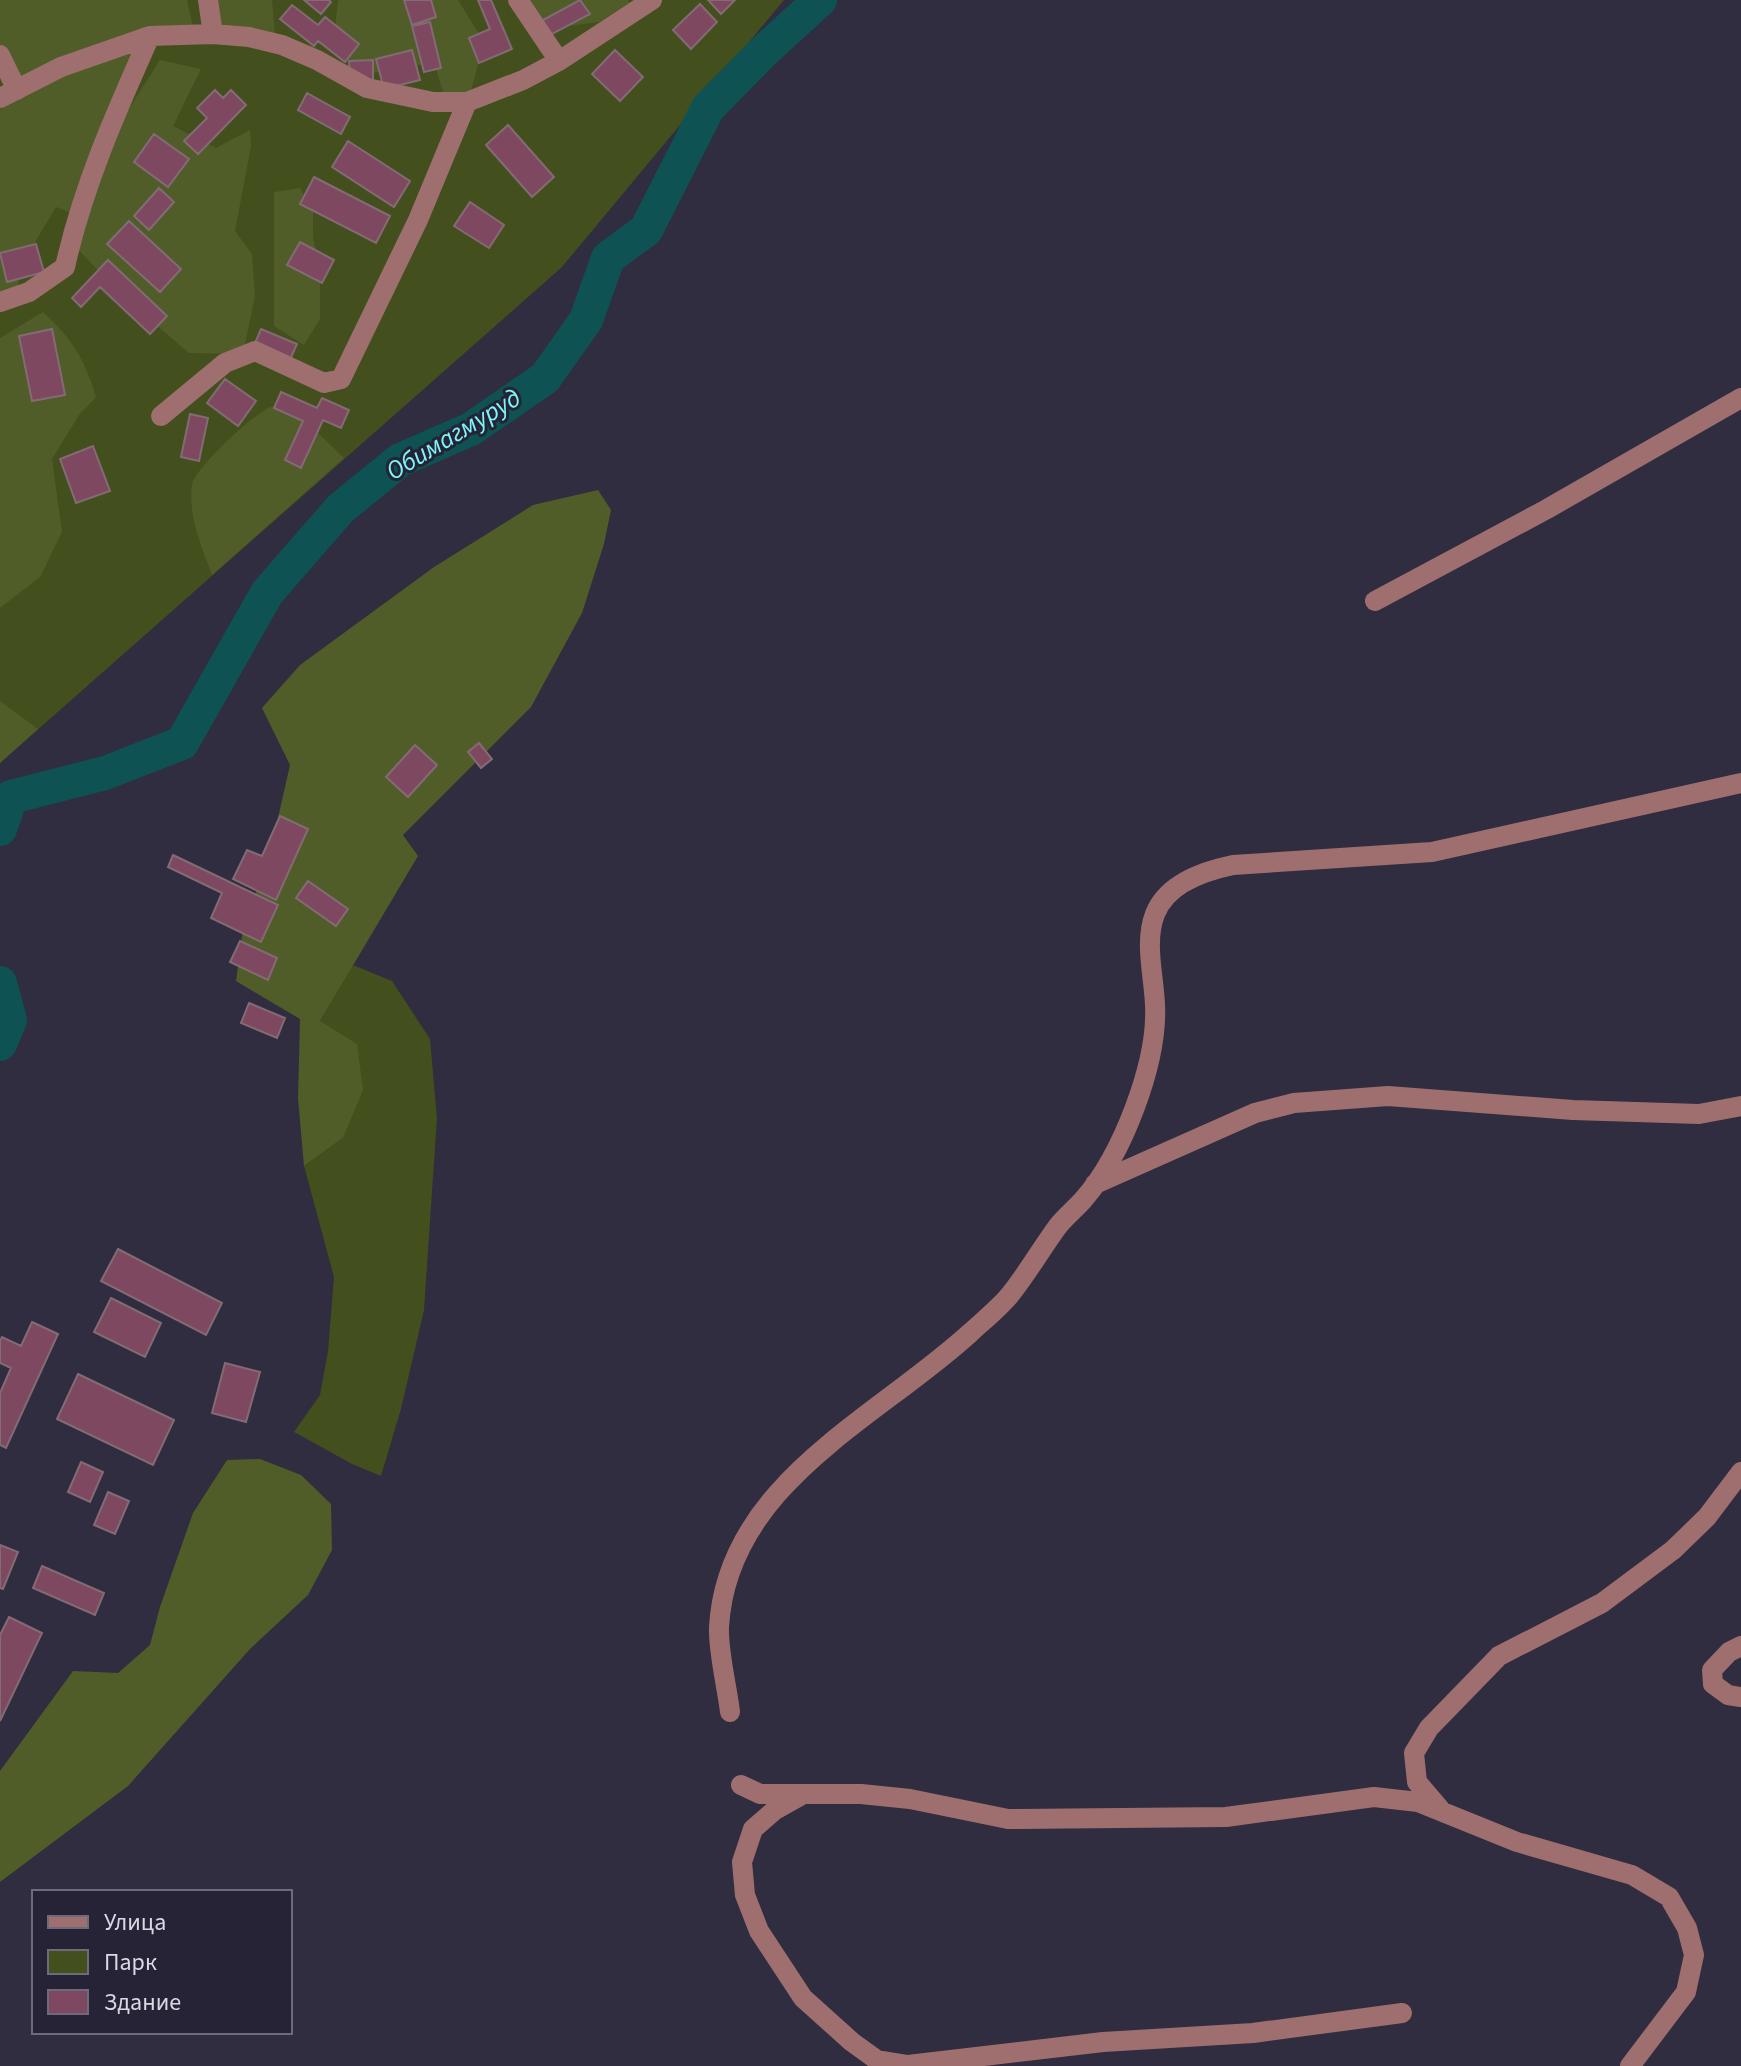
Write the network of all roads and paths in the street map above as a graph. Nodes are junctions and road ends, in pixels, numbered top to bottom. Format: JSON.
{"nodes":[{"id":1,"x":208,"y":0,"type":"edge"},
{"id":2,"x":518,"y":0,"type":"edge"},
{"id":3,"x":652,"y":0,"type":"edge"},
{"id":4,"x":213,"y":34,"type":"junction"},
{"id":5,"x":150,"y":36,"type":"junction"},
{"id":6,"x":0,"y":55,"type":"edge"},
{"id":7,"x":559,"y":61,"type":"junction"},
{"id":8,"x":8,"y":94,"type":"edge"},
{"id":9,"x":467,"y":102,"type":"junction"},
{"id":10,"x":0,"y":302,"type":"edge"},
{"id":11,"x":1741,"y":398,"type":"edge"},
{"id":12,"x":161,"y":416,"type":"dead end"},
{"id":13,"x":1375,"y":601,"type":"dead end"},
{"id":14,"x":1741,"y":783,"type":"edge"},
{"id":15,"x":1741,"y":1106,"type":"edge"},
{"id":16,"x":1095,"y":1184,"type":"junction"},
{"id":17,"x":1741,"y":1472,"type":"edge"},
{"id":18,"x":1741,"y":1646,"type":"edge"},
{"id":19,"x":1741,"y":1697,"type":"edge"},
{"id":20,"x":730,"y":1712,"type":"dead end"},
{"id":21,"x":741,"y":1785,"type":"dead end"},
{"id":22,"x":800,"y":1796,"type":"junction"},
{"id":23,"x":1442,"y":1812,"type":"junction"},
{"id":24,"x":1402,"y":2013,"type":"dead end"},
{"id":25,"x":1630,"y":2066,"type":"edge"}],
"edges":[{"from":1,"to":4,"type":"street"},
{"from":2,"to":7,"type":"street"},
{"from":3,"to":7,"type":"street"},
{"from":4,"to":5,"type":"street"},
{"from":4,"to":9,"type":"street"},
{"from":5,"to":8,"type":"street"},
{"from":5,"to":10,"type":"street"},
{"from":6,"to":8,"type":"street"},
{"from":7,"to":9,"type":"street"},
{"from":9,"to":12,"type":"street"},
{"from":11,"to":13,"type":"street"},
{"from":14,"to":16,"type":"street"},
{"from":15,"to":16,"type":"street"},
{"from":16,"to":20,"type":"street"},
{"from":17,"to":23,"type":"street"},
{"from":18,"to":19,"type":"street"},
{"from":21,"to":22,"type":"street"},
{"from":22,"to":23,"type":"street"},
{"from":22,"to":24,"type":"street"},
{"from":23,"to":25,"type":"street"}]}
